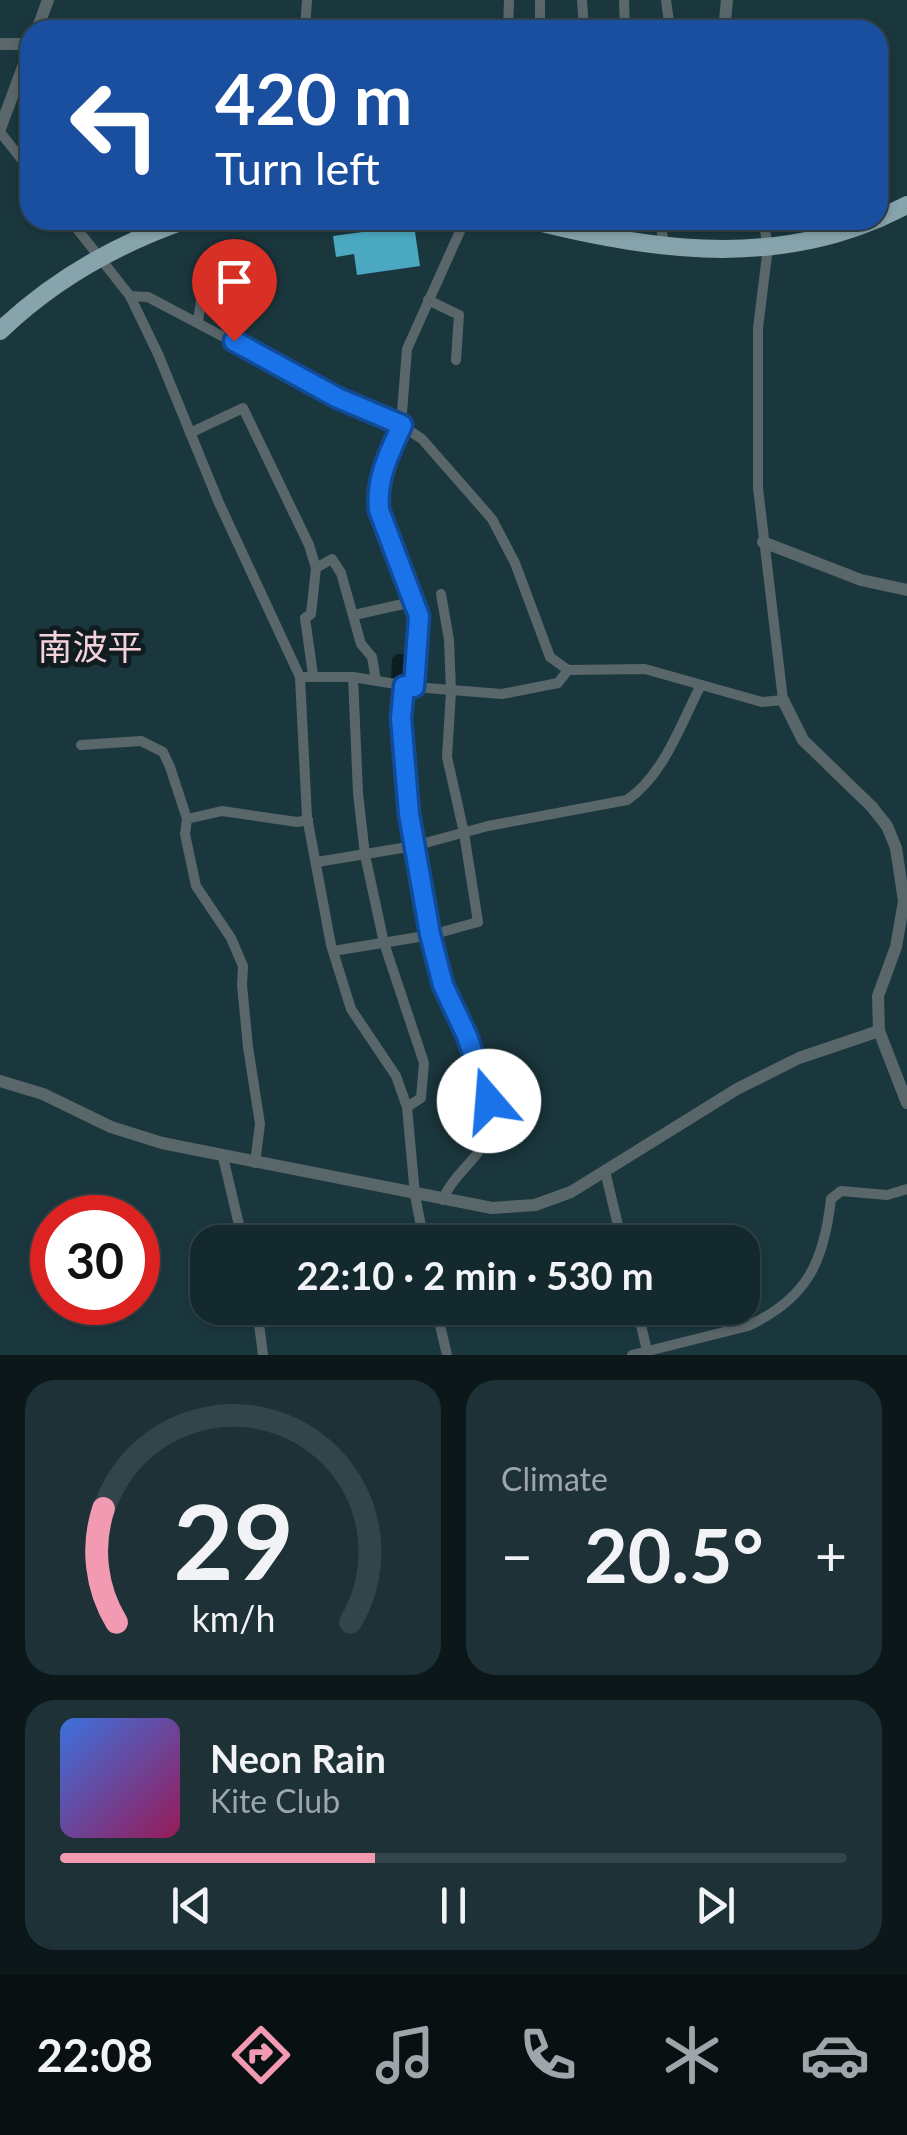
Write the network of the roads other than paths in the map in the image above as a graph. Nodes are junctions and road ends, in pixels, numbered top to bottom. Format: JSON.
{"nodes":[{"id":1,"x":20,"y":74,"type":"edge"},
{"id":2,"x":0,"y":131,"type":"edge"},
{"id":3,"x":20,"y":157,"type":"edge"},
{"id":4,"x":78,"y":230,"type":"edge"},
{"id":5,"x":162,"y":230,"type":"edge"},
{"id":6,"x":460,"y":230,"type":"edge"},
{"id":7,"x":580,"y":230,"type":"edge"},
{"id":8,"x":662,"y":230,"type":"edge"},
{"id":9,"x":765,"y":230,"type":"edge"},
{"id":10,"x":844,"y":230,"type":"edge"},
{"id":11,"x":666,"y":247,"type":"junction"},
{"id":12,"x":768,"y":247,"type":"junction"},
{"id":13,"x":100,"y":256,"type":"junction"},
{"id":14,"x":206,"y":264,"type":"dead end"},
{"id":15,"x":130,"y":296,"type":"junction"},
{"id":16,"x":428,"y":300,"type":"junction"},
{"id":17,"x":240,"y":303,"type":"dead end"},
{"id":18,"x":198,"y":322,"type":"junction"},
{"id":19,"x":0,"y":331,"type":"edge"},
{"id":20,"x":234,"y":341,"type":"junction"},
{"id":21,"x":456,"y":360,"type":"dead end"},
{"id":22,"x":402,"y":425,"type":"junction"},
{"id":23,"x":190,"y":433,"type":"junction"},
{"id":24,"x":763,"y":542,"type":"junction"},
{"id":25,"x":316,"y":568,"type":"junction"},
{"id":26,"x":907,"y":590,"type":"edge"},
{"id":27,"x":441,"y":594,"type":"dead end"},
{"id":28,"x":412,"y":602,"type":"junction"},
{"id":29,"x":354,"y":615,"type":"junction"},
{"id":30,"x":568,"y":670,"type":"junction"},
{"id":31,"x":306,"y":676,"type":"junction"},
{"id":32,"x":353,"y":677,"type":"junction"},
{"id":33,"x":376,"y":681,"type":"junction"},
{"id":34,"x":701,"y":684,"type":"junction"},
{"id":35,"x":409,"y":686,"type":"junction"},
{"id":36,"x":451,"y":691,"type":"junction"},
{"id":37,"x":783,"y":700,"type":"junction"},
{"id":38,"x":81,"y":745,"type":"dead end"},
{"id":39,"x":187,"y":818,"type":"junction"},
{"id":40,"x":308,"y":820,"type":"junction"},
{"id":41,"x":464,"y":833,"type":"junction"},
{"id":42,"x":414,"y":846,"type":"junction"},
{"id":43,"x":365,"y":855,"type":"junction"},
{"id":44,"x":317,"y":862,"type":"junction"},
{"id":45,"x":430,"y":934,"type":"junction"},
{"id":46,"x":384,"y":942,"type":"junction"},
{"id":47,"x":333,"y":951,"type":"junction"},
{"id":48,"x":879,"y":1030,"type":"junction"},
{"id":49,"x":0,"y":1081,"type":"edge"},
{"id":50,"x":905,"y":1094,"type":"edge"},
{"id":51,"x":408,"y":1107,"type":"junction"},
{"id":52,"x":223,"y":1157,"type":"junction"},
{"id":53,"x":255,"y":1163,"type":"junction"},
{"id":54,"x":605,"y":1171,"type":"junction"},
{"id":55,"x":907,"y":1189,"type":"edge"},
{"id":56,"x":415,"y":1195,"type":"junction"},
{"id":57,"x":443,"y":1200,"type":"junction"},
{"id":58,"x":238,"y":1225,"type":"edge"},
{"id":59,"x":421,"y":1225,"type":"edge"},
{"id":60,"x":618,"y":1225,"type":"edge"},
{"id":61,"x":259,"y":1325,"type":"edge"},
{"id":62,"x":440,"y":1325,"type":"edge"},
{"id":63,"x":641,"y":1325,"type":"edge"},
{"id":64,"x":648,"y":1353,"type":"edge"},
{"id":65,"x":263,"y":1355,"type":"edge"},
{"id":66,"x":447,"y":1355,"type":"edge"},
{"id":67,"x":632,"y":1355,"type":"edge"}],
"edges":[{"from":1,"to":2,"type":"street"},
{"from":2,"to":3,"type":"street"},
{"from":4,"to":13,"type":"street"},
{"from":5,"to":13,"type":"highway"},
{"from":6,"to":16,"type":"street"},
{"from":7,"to":11,"type":"highway"},
{"from":8,"to":11,"type":"street"},
{"from":9,"to":12,"type":"street"},
{"from":10,"to":12,"type":"highway"},
{"from":11,"to":12,"type":"highway"},
{"from":12,"to":24,"type":"street"},
{"from":13,"to":15,"type":"street"},
{"from":13,"to":19,"type":"highway"},
{"from":14,"to":18,"type":"street"},
{"from":15,"to":18,"type":"street"},
{"from":15,"to":23,"type":"street"},
{"from":16,"to":21,"type":"street"},
{"from":16,"to":22,"type":"street"},
{"from":17,"to":20,"type":"street"},
{"from":18,"to":20,"type":"street"},
{"from":20,"to":22,"type":"street"},
{"from":22,"to":28,"type":"street"},
{"from":22,"to":30,"type":"street"},
{"from":23,"to":25,"type":"street"},
{"from":23,"to":31,"type":"street"},
{"from":24,"to":26,"type":"street"},
{"from":24,"to":37,"type":"street"},
{"from":25,"to":29,"type":"street"},
{"from":25,"to":31,"type":"street"},
{"from":27,"to":36,"type":"street"},
{"from":28,"to":29,"type":"street"},
{"from":28,"to":35,"type":"street"},
{"from":29,"to":33,"type":"street"},
{"from":30,"to":34,"type":"street"},
{"from":30,"to":36,"type":"street"},
{"from":31,"to":32,"type":"street"},
{"from":31,"to":40,"type":"street"},
{"from":32,"to":33,"type":"street"},
{"from":32,"to":43,"type":"street"},
{"from":33,"to":35,"type":"street"},
{"from":34,"to":37,"type":"street"},
{"from":34,"to":41,"type":"street"},
{"from":35,"to":36,"type":"street"},
{"from":35,"to":42,"type":"street"},
{"from":36,"to":41,"type":"street"},
{"from":37,"to":48,"type":"street"},
{"from":38,"to":39,"type":"street"},
{"from":39,"to":40,"type":"street"},
{"from":39,"to":53,"type":"street"},
{"from":40,"to":44,"type":"street"},
{"from":41,"to":42,"type":"street"},
{"from":41,"to":45,"type":"street"},
{"from":42,"to":43,"type":"street"},
{"from":42,"to":45,"type":"street"},
{"from":43,"to":44,"type":"street"},
{"from":43,"to":46,"type":"street"},
{"from":44,"to":47,"type":"street"},
{"from":45,"to":46,"type":"street"},
{"from":45,"to":57,"type":"street"},
{"from":46,"to":47,"type":"street"},
{"from":46,"to":51,"type":"street"},
{"from":47,"to":51,"type":"street"},
{"from":48,"to":50,"type":"street"},
{"from":48,"to":54,"type":"street"},
{"from":49,"to":52,"type":"street"},
{"from":51,"to":56,"type":"street"},
{"from":52,"to":53,"type":"street"},
{"from":52,"to":58,"type":"street"},
{"from":53,"to":56,"type":"street"},
{"from":54,"to":57,"type":"street"},
{"from":54,"to":60,"type":"street"},
{"from":55,"to":64,"type":"street"},
{"from":56,"to":57,"type":"street"},
{"from":56,"to":59,"type":"street"},
{"from":61,"to":65,"type":"street"},
{"from":62,"to":66,"type":"street"},
{"from":63,"to":64,"type":"street"},
{"from":64,"to":67,"type":"street"}]}
